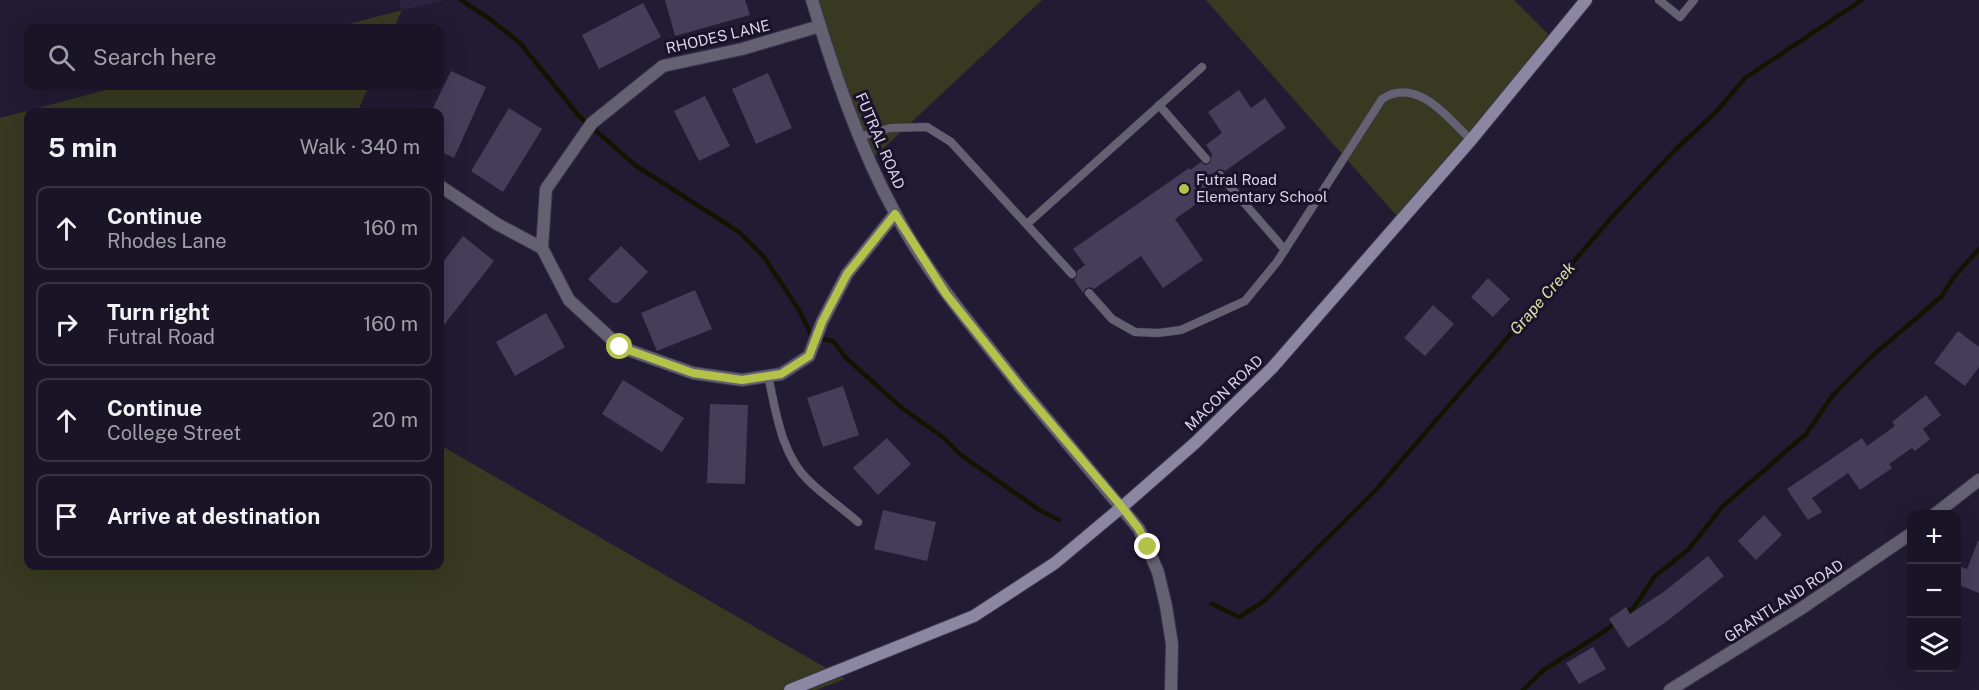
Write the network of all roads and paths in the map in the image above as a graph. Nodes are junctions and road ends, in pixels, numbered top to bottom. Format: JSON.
{"nodes":[{"id":1,"x":812,"y":0,"type":"edge"},
{"id":2,"x":1587,"y":0,"type":"edge"},
{"id":3,"x":1659,"y":0,"type":"edge"},
{"id":4,"x":1694,"y":0,"type":"edge"},
{"id":5,"x":820,"y":26,"type":"junction"},
{"id":6,"x":1202,"y":67,"type":"dead end"},
{"id":7,"x":1159,"y":105,"type":"junction"},
{"id":8,"x":859,"y":137,"type":"junction"},
{"id":9,"x":1471,"y":140,"type":"junction"},
{"id":10,"x":1206,"y":159,"type":"dead end"},
{"id":11,"x":1220,"y":175,"type":"dead end"},
{"id":12,"x":444,"y":189,"type":"edge"},
{"id":13,"x":895,"y":214,"type":"junction"},
{"id":14,"x":1027,"y":224,"type":"junction"},
{"id":15,"x":542,"y":248,"type":"junction"},
{"id":16,"x":1285,"y":250,"type":"junction"},
{"id":17,"x":1072,"y":274,"type":"dead end"},
{"id":18,"x":1089,"y":293,"type":"dead end"},
{"id":19,"x":768,"y":376,"type":"junction"},
{"id":20,"x":1979,"y":480,"type":"edge"},
{"id":21,"x":1122,"y":507,"type":"junction"},
{"id":22,"x":1940,"y":510,"type":"edge"},
{"id":23,"x":858,"y":522,"type":"dead end"},
{"id":24,"x":1907,"y":536,"type":"edge"},
{"id":25,"x":790,"y":690,"type":"edge"},
{"id":26,"x":1171,"y":690,"type":"edge"},
{"id":27,"x":1670,"y":690,"type":"edge"}],
"edges":[{"from":1,"to":5,"type":"street","name":"FUTRAL ROAD"},
{"from":2,"to":9,"type":"main road","name":"MACON ROAD"},
{"from":3,"to":4,"type":"lane"},
{"from":5,"to":8,"type":"street","name":"FUTRAL ROAD"},
{"from":5,"to":15,"type":"street","name":"RHODES LANE"},
{"from":6,"to":7,"type":"lane"},
{"from":7,"to":10,"type":"lane"},
{"from":7,"to":14,"type":"lane"},
{"from":8,"to":13,"type":"street","name":"FUTRAL ROAD"},
{"from":8,"to":14,"type":"lane"},
{"from":9,"to":16,"type":"lane"},
{"from":9,"to":21,"type":"main road","name":"MACON ROAD"},
{"from":11,"to":16,"type":"lane"},
{"from":12,"to":15,"type":"street"},
{"from":13,"to":19,"type":"street"},
{"from":13,"to":21,"type":"street","name":"FUTRAL ROAD"},
{"from":14,"to":17,"type":"lane"},
{"from":15,"to":19,"type":"street"},
{"from":16,"to":18,"type":"lane"},
{"from":19,"to":23,"type":"lane"},
{"from":20,"to":22,"type":"street"},
{"from":21,"to":25,"type":"main road","name":"MACON ROAD"},
{"from":21,"to":26,"type":"street","name":"FUTRAL ROAD"},
{"from":24,"to":27,"type":"street","name":"GRANTLAND ROAD"}]}
